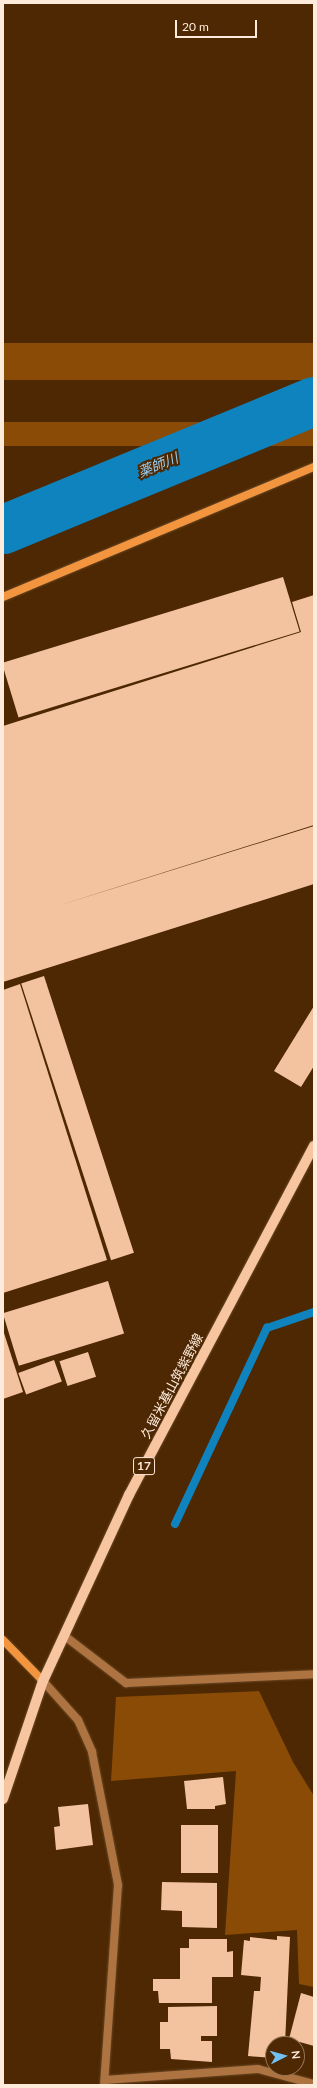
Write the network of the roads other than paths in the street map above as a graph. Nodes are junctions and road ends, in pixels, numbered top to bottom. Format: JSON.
{"nodes":[{"id":1,"x":314,"y":467,"type":"edge"},
{"id":2,"x":3,"y":597,"type":"edge"},
{"id":3,"x":314,"y":1146,"type":"edge"},
{"id":4,"x":66,"y":1637,"type":"junction"},
{"id":5,"x":3,"y":1640,"type":"edge"},
{"id":6,"x":314,"y":1674,"type":"edge"},
{"id":7,"x":43,"y":1681,"type":"junction"},
{"id":8,"x":3,"y":1799,"type":"edge"},
{"id":9,"x":105,"y":2083,"type":"edge"},
{"id":10,"x":314,"y":2084,"type":"edge"}],
"edges":[{"from":1,"to":2,"type":"street"},
{"from":3,"to":4,"type":"main road","name":"久留米基山筑紫野線","number":"17"},
{"from":4,"to":6,"type":"street"},
{"from":4,"to":7,"type":"main road","name":"久留米基山筑紫野線","number":"17"},
{"from":5,"to":7,"type":"street"},
{"from":7,"to":8,"type":"main road","name":"久留米基山筑紫野線","number":"17"},
{"from":7,"to":9,"type":"street"},
{"from":9,"to":10,"type":"street"}]}
